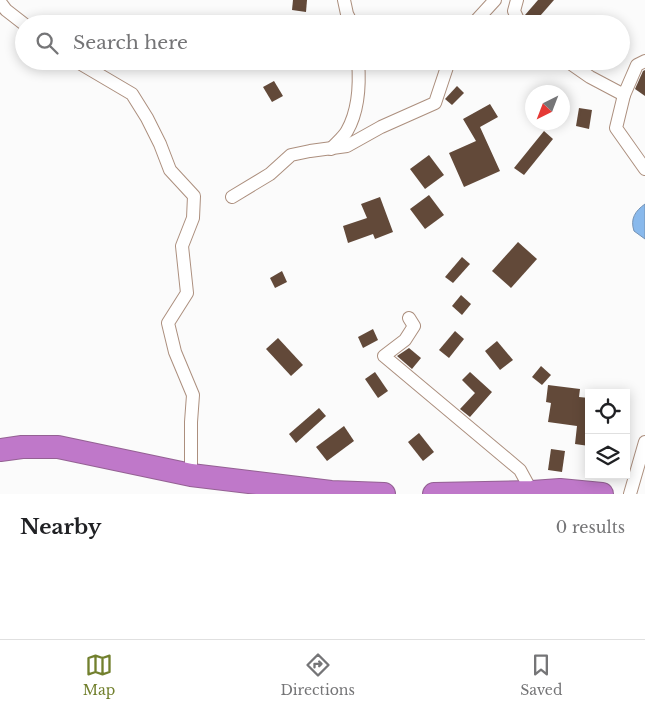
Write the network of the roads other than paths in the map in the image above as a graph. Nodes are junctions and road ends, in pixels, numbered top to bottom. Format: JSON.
{"nodes":[{"id":1,"x":344,"y":0,"type":"edge"},
{"id":2,"x":495,"y":0,"type":"edge"},
{"id":3,"x":517,"y":0,"type":"edge"},
{"id":4,"x":0,"y":2,"type":"edge"},
{"id":5,"x":347,"y":15,"type":"edge"},
{"id":6,"x":481,"y":15,"type":"edge"},
{"id":7,"x":516,"y":15,"type":"edge"},
{"id":8,"x":15,"y":17,"type":"edge"},
{"id":9,"x":645,"y":60,"type":"edge"},
{"id":10,"x":91,"y":70,"type":"edge"},
{"id":11,"x":359,"y":70,"type":"edge"},
{"id":12,"x":446,"y":70,"type":"edge"},
{"id":13,"x":580,"y":70,"type":"edge"},
{"id":14,"x":624,"y":95,"type":"junction"},
{"id":15,"x":331,"y":149,"type":"junction"},
{"id":16,"x":645,"y":169,"type":"edge"},
{"id":17,"x":232,"y":197,"type":"dead end"},
{"id":18,"x":409,"y":318,"type":"dead end"},
{"id":19,"x":645,"y":442,"type":"edge"},
{"id":20,"x":0,"y":450,"type":"edge"},
{"id":21,"x":191,"y":475,"type":"junction"},
{"id":22,"x":532,"y":492,"type":"junction"},
{"id":23,"x":384,"y":494,"type":"edge"},
{"id":24,"x":434,"y":494,"type":"edge"},
{"id":25,"x":602,"y":494,"type":"edge"},
{"id":26,"x":630,"y":494,"type":"edge"}],
"edges":[{"from":1,"to":5,"type":"street"},
{"from":2,"to":6,"type":"street"},
{"from":3,"to":7,"type":"street"},
{"from":4,"to":8,"type":"street"},
{"from":9,"to":14,"type":"street"},
{"from":10,"to":21,"type":"street"},
{"from":11,"to":15,"type":"street"},
{"from":12,"to":15,"type":"street"},
{"from":13,"to":14,"type":"street"},
{"from":14,"to":16,"type":"street"},
{"from":15,"to":17,"type":"street"},
{"from":18,"to":22,"type":"street"},
{"from":19,"to":26,"type":"street"},
{"from":20,"to":21,"type":"highway"},
{"from":21,"to":23,"type":"highway"},
{"from":22,"to":24,"type":"highway"},
{"from":22,"to":25,"type":"highway"}]}
